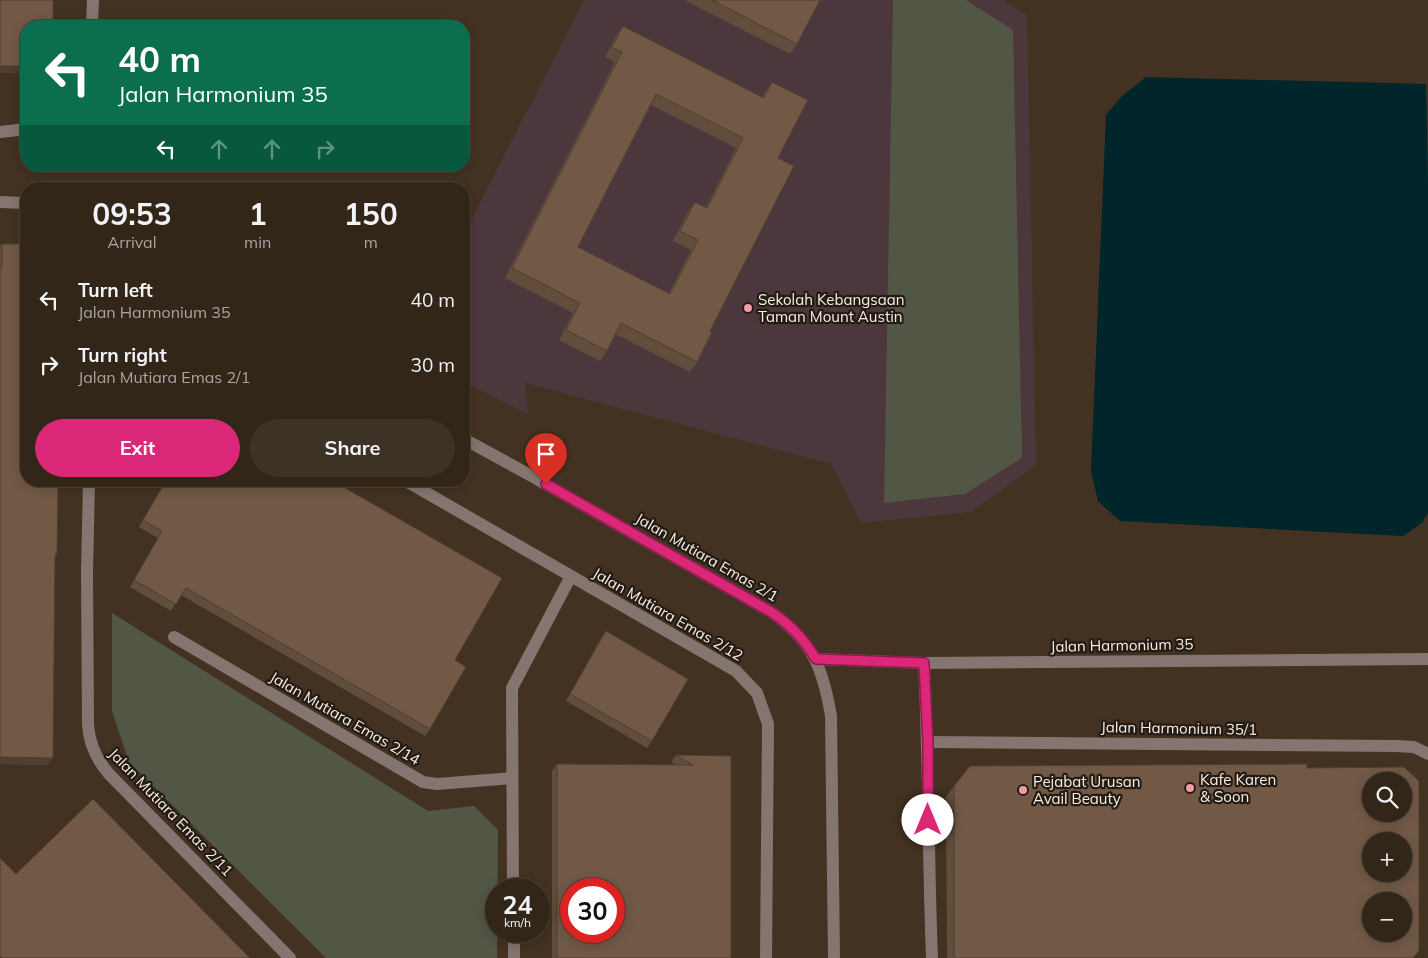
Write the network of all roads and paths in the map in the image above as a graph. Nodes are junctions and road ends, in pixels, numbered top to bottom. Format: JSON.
{"nodes":[{"id":1,"x":93,"y":0,"type":"edge"},
{"id":2,"x":92,"y":20,"type":"edge"},
{"id":3,"x":20,"y":130,"type":"edge"},
{"id":4,"x":0,"y":132,"type":"edge"},
{"id":5,"x":0,"y":202,"type":"edge"},
{"id":6,"x":20,"y":203,"type":"edge"},
{"id":7,"x":470,"y":442,"type":"edge"},
{"id":8,"x":89,"y":487,"type":"edge"},
{"id":9,"x":416,"y":487,"type":"edge"},
{"id":10,"x":571,"y":576,"type":"junction"},
{"id":11,"x":174,"y":637,"type":"dead end"},
{"id":12,"x":816,"y":659,"type":"junction"},
{"id":13,"x":1428,"y":659,"type":"edge"},
{"id":14,"x":924,"y":663,"type":"junction"},
{"id":15,"x":928,"y":742,"type":"junction"},
{"id":16,"x":1428,"y":754,"type":"edge"},
{"id":17,"x":512,"y":778,"type":"junction"},
{"id":18,"x":513,"y":878,"type":"edge"},
{"id":19,"x":514,"y":943,"type":"edge"},
{"id":20,"x":290,"y":958,"type":"edge"},
{"id":21,"x":514,"y":958,"type":"edge"},
{"id":22,"x":766,"y":958,"type":"edge"},
{"id":23,"x":834,"y":958,"type":"edge"},
{"id":24,"x":932,"y":958,"type":"edge"}],
"edges":[{"from":1,"to":2,"type":"street"},
{"from":3,"to":4,"type":"street"},
{"from":5,"to":6,"type":"street"},
{"from":7,"to":12,"type":"street","name":"Jalan Mutiara Emas 2/1"},
{"from":8,"to":20,"type":"street","name":"Jalan Mutiara Emas 2/11"},
{"from":9,"to":10,"type":"street","name":"Jalan Mutiara Emas 2/12"},
{"from":10,"to":17,"type":"street"},
{"from":10,"to":22,"type":"street","name":"Jalan Mutiara Emas 2/12"},
{"from":11,"to":17,"type":"street","name":"Jalan Mutiara Emas 2/14"},
{"from":12,"to":14,"type":"street","name":"Jalan Harmonium 35"},
{"from":12,"to":23,"type":"street","name":"Jalan Mutiara Emas 2/1"},
{"from":13,"to":14,"type":"street","name":"Jalan Harmonium 35"},
{"from":14,"to":15,"type":"street"},
{"from":15,"to":16,"type":"street","name":"Jalan Harmonium 35/1"},
{"from":15,"to":24,"type":"street"},
{"from":17,"to":18,"type":"street"},
{"from":19,"to":21,"type":"street"}]}
